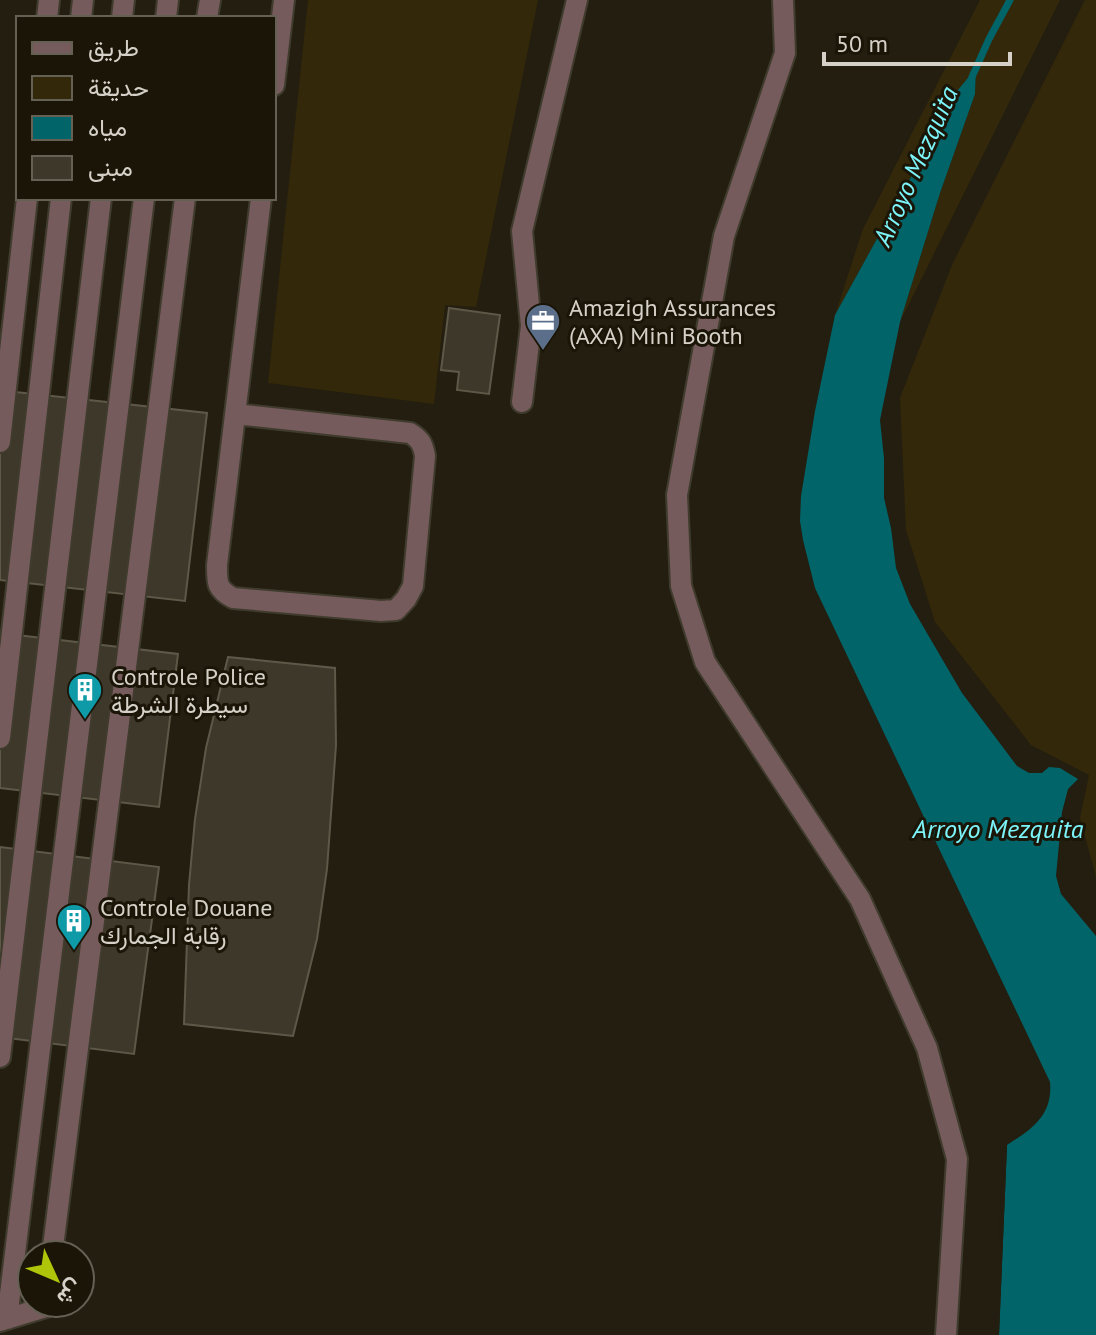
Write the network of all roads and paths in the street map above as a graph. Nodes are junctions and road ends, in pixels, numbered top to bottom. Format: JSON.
{"nodes":[{"id":1,"x":284,"y":0,"type":"edge"},
{"id":2,"x":577,"y":0,"type":"edge"},
{"id":3,"x":783,"y":0,"type":"edge"},
{"id":4,"x":276,"y":68,"type":"edge"},
{"id":5,"x":27,"y":200,"type":"edge"},
{"id":6,"x":61,"y":200,"type":"edge"},
{"id":7,"x":101,"y":200,"type":"edge"},
{"id":8,"x":144,"y":200,"type":"edge"},
{"id":9,"x":185,"y":200,"type":"edge"},
{"id":10,"x":261,"y":200,"type":"edge"},
{"id":11,"x":522,"y":402,"type":"dead end"},
{"id":12,"x":235,"y":414,"type":"junction"},
{"id":13,"x":0,"y":442,"type":"edge"},
{"id":14,"x":0,"y":738,"type":"edge"},
{"id":15,"x":0,"y":1057,"type":"edge"},
{"id":16,"x":54,"y":1239,"type":"edge"},
{"id":17,"x":3,"y":1320,"type":"edge"},
{"id":18,"x":946,"y":1335,"type":"edge"}],
"edges":[{"from":1,"to":4,"type":"lane"},
{"from":2,"to":11,"type":"lane"},
{"from":3,"to":18,"type":"lane"},
{"from":5,"to":13,"type":"lane"},
{"from":6,"to":14,"type":"lane"},
{"from":7,"to":15,"type":"lane"},
{"from":8,"to":17,"type":"lane"},
{"from":9,"to":16,"type":"lane"},
{"from":10,"to":12,"type":"lane"},
{"from":12,"to":12,"type":"lane"}]}
